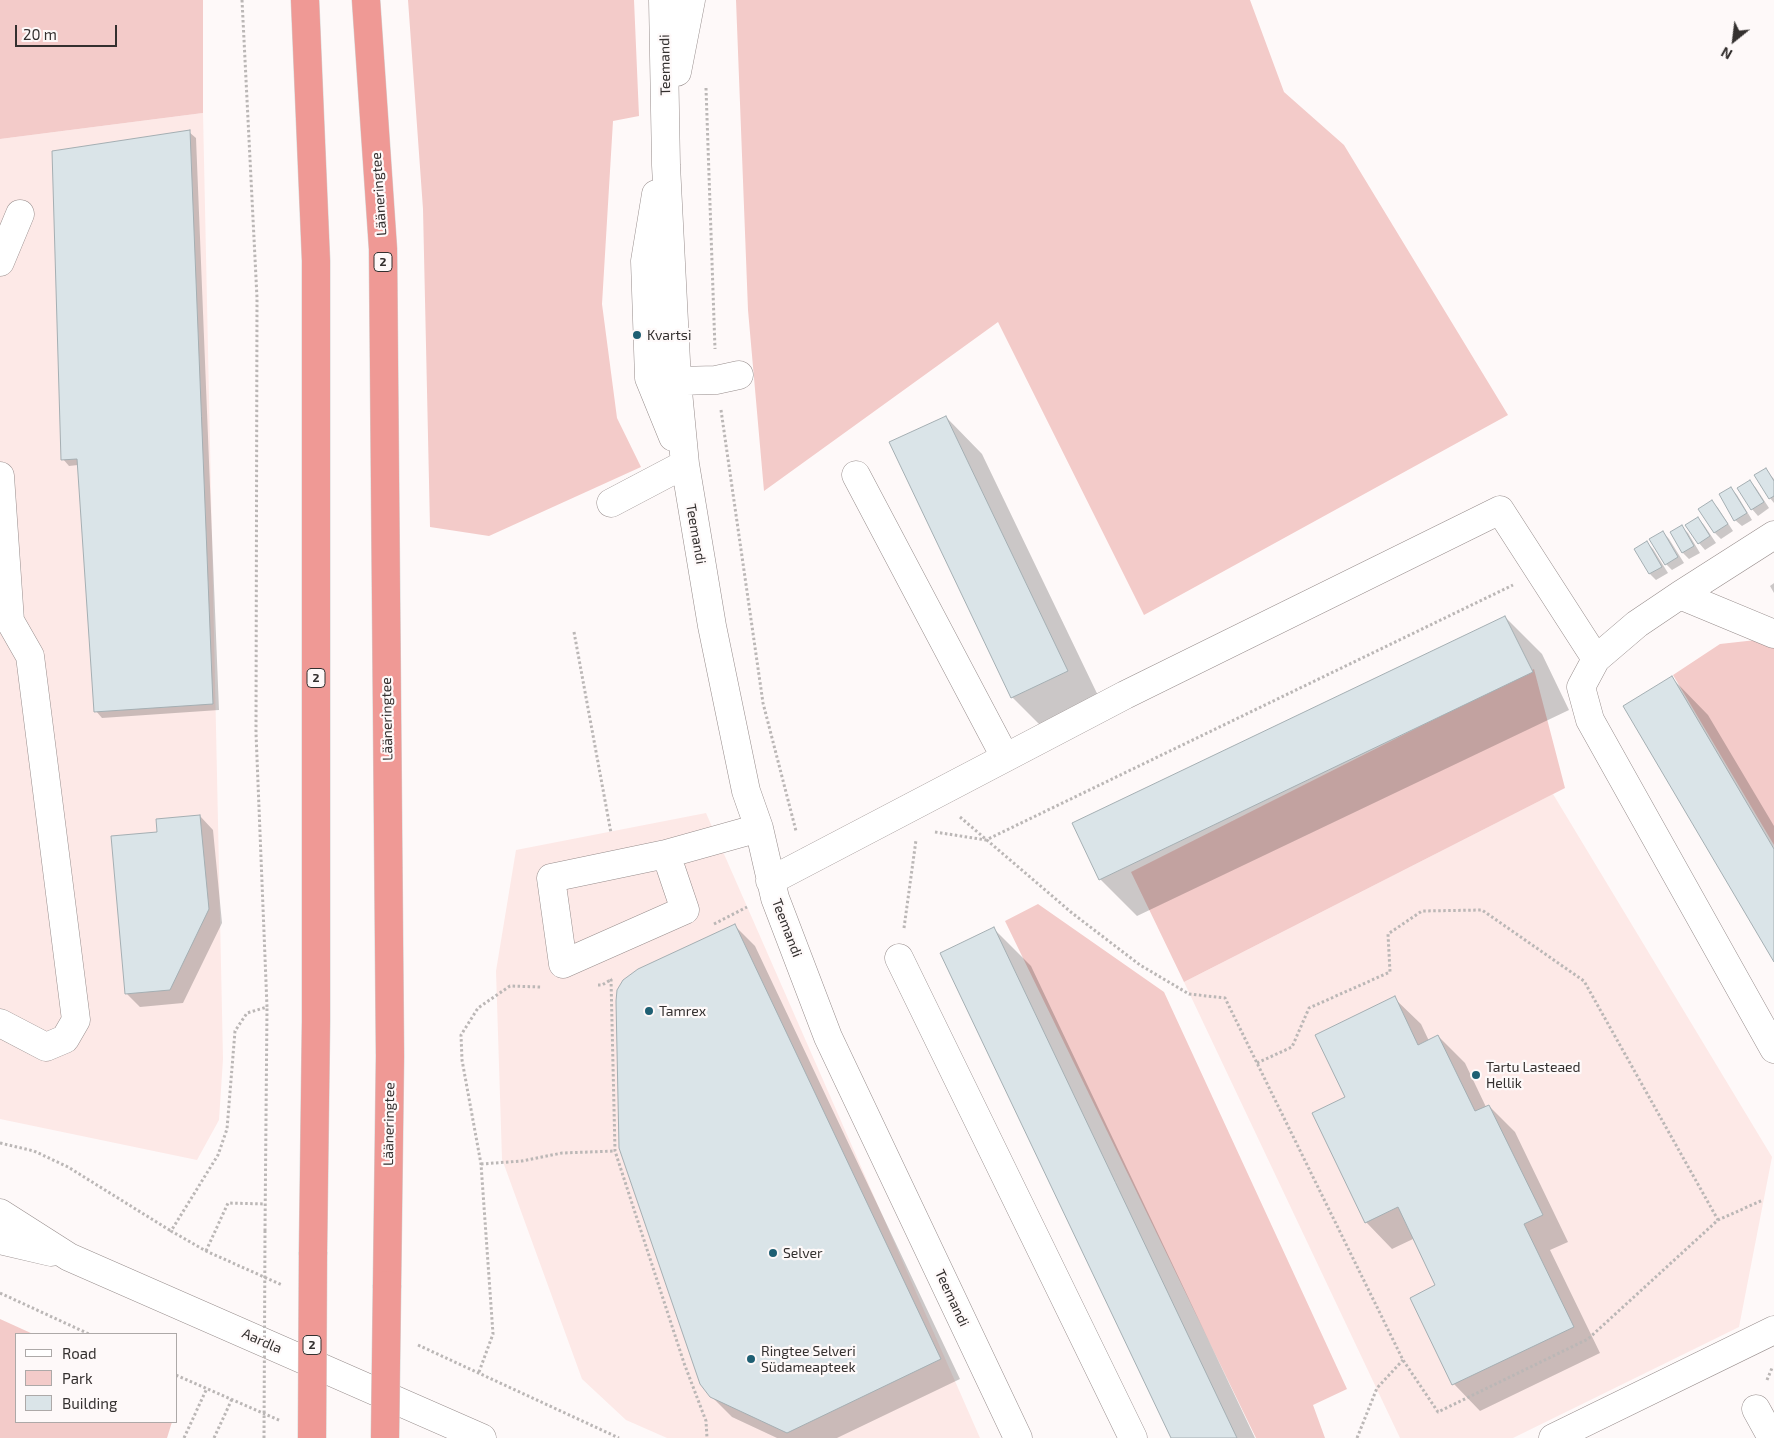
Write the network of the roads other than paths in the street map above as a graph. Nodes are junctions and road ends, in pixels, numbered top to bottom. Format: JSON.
{"nodes":[{"id":1,"x":294,"y":0,"type":"edge"},
{"id":2,"x":305,"y":0,"type":"edge"},
{"id":3,"x":366,"y":0,"type":"edge"},
{"id":4,"x":662,"y":0,"type":"edge"},
{"id":5,"x":691,"y":0,"type":"edge"},
{"id":6,"x":310,"y":104,"type":"junction"},
{"id":7,"x":665,"y":130,"type":"junction"},
{"id":8,"x":20,"y":214,"type":"dead end"},
{"id":9,"x":0,"y":262,"type":"edge"},
{"id":10,"x":728,"y":377,"type":"road end"},
{"id":11,"x":677,"y":381,"type":"junction"},
{"id":12,"x":685,"y":464,"type":"junction"},
{"id":13,"x":856,"y":475,"type":"dead end"},
{"id":14,"x":0,"y":476,"type":"edge"},
{"id":15,"x":611,"y":503,"type":"dead end"},
{"id":16,"x":1774,"y":535,"type":"edge"},
{"id":17,"x":1680,"y":595,"type":"junction"},
{"id":18,"x":1774,"y":634,"type":"edge"},
{"id":19,"x":1596,"y":659,"type":"junction"},
{"id":20,"x":1005,"y":758,"type":"junction"},
{"id":21,"x":759,"y":828,"type":"junction"},
{"id":22,"x":666,"y":854,"type":"junction"},
{"id":23,"x":772,"y":890,"type":"junction"},
{"id":24,"x":899,"y":958,"type":"road end"},
{"id":25,"x":0,"y":1023,"type":"edge"},
{"id":26,"x":1774,"y":1049,"type":"edge"},
{"id":27,"x":0,"y":1213,"type":"edge"},
{"id":28,"x":0,"y":1240,"type":"edge"},
{"id":29,"x":69,"y":1257,"type":"junction"},
{"id":30,"x":1774,"y":1330,"type":"edge"},
{"id":31,"x":1756,"y":1409,"type":"dead end"},
{"id":32,"x":312,"y":1438,"type":"edge"},
{"id":33,"x":385,"y":1438,"type":"edge"},
{"id":34,"x":482,"y":1438,"type":"edge"},
{"id":35,"x":1018,"y":1438,"type":"edge"},
{"id":36,"x":1132,"y":1438,"type":"edge"},
{"id":37,"x":1553,"y":1438,"type":"edge"},
{"id":38,"x":1772,"y":1438,"type":"edge"}],
"edges":[{"from":1,"to":6,"type":"highway"},
{"from":2,"to":6,"type":"highway","number":"2"},
{"from":3,"to":33,"type":"highway","name":"Lääneringtee","number":"2","bridge":true},
{"from":4,"to":7,"type":"street","name":"Teemandi"},
{"from":5,"to":7,"type":"street"},
{"from":6,"to":32,"type":"highway","number":"2","bridge":true},
{"from":7,"to":11,"type":"street","name":"Teemandi"},
{"from":7,"to":12,"type":"street"},
{"from":8,"to":9,"type":"street"},
{"from":10,"to":11,"type":"street"},
{"from":11,"to":12,"type":"street","name":"Teemandi"},
{"from":12,"to":15,"type":"street"},
{"from":12,"to":21,"type":"street","name":"Teemandi"},
{"from":13,"to":20,"type":"street"},
{"from":14,"to":25,"type":"street"},
{"from":16,"to":17,"type":"street"},
{"from":17,"to":18,"type":"street"},
{"from":17,"to":19,"type":"street"},
{"from":19,"to":20,"type":"street"},
{"from":19,"to":26,"type":"street"},
{"from":20,"to":23,"type":"street"},
{"from":21,"to":22,"type":"street"},
{"from":21,"to":23,"type":"street","name":"Teemandi"},
{"from":22,"to":22,"type":"street"},
{"from":23,"to":35,"type":"street","name":"Teemandi"},
{"from":24,"to":36,"type":"street"},
{"from":27,"to":29,"type":"street","name":"Aardla"},
{"from":28,"to":29,"type":"street","name":"Aardla"},
{"from":29,"to":34,"type":"street","name":"Aardla"},
{"from":30,"to":37,"type":"street"},
{"from":31,"to":38,"type":"street"}]}
